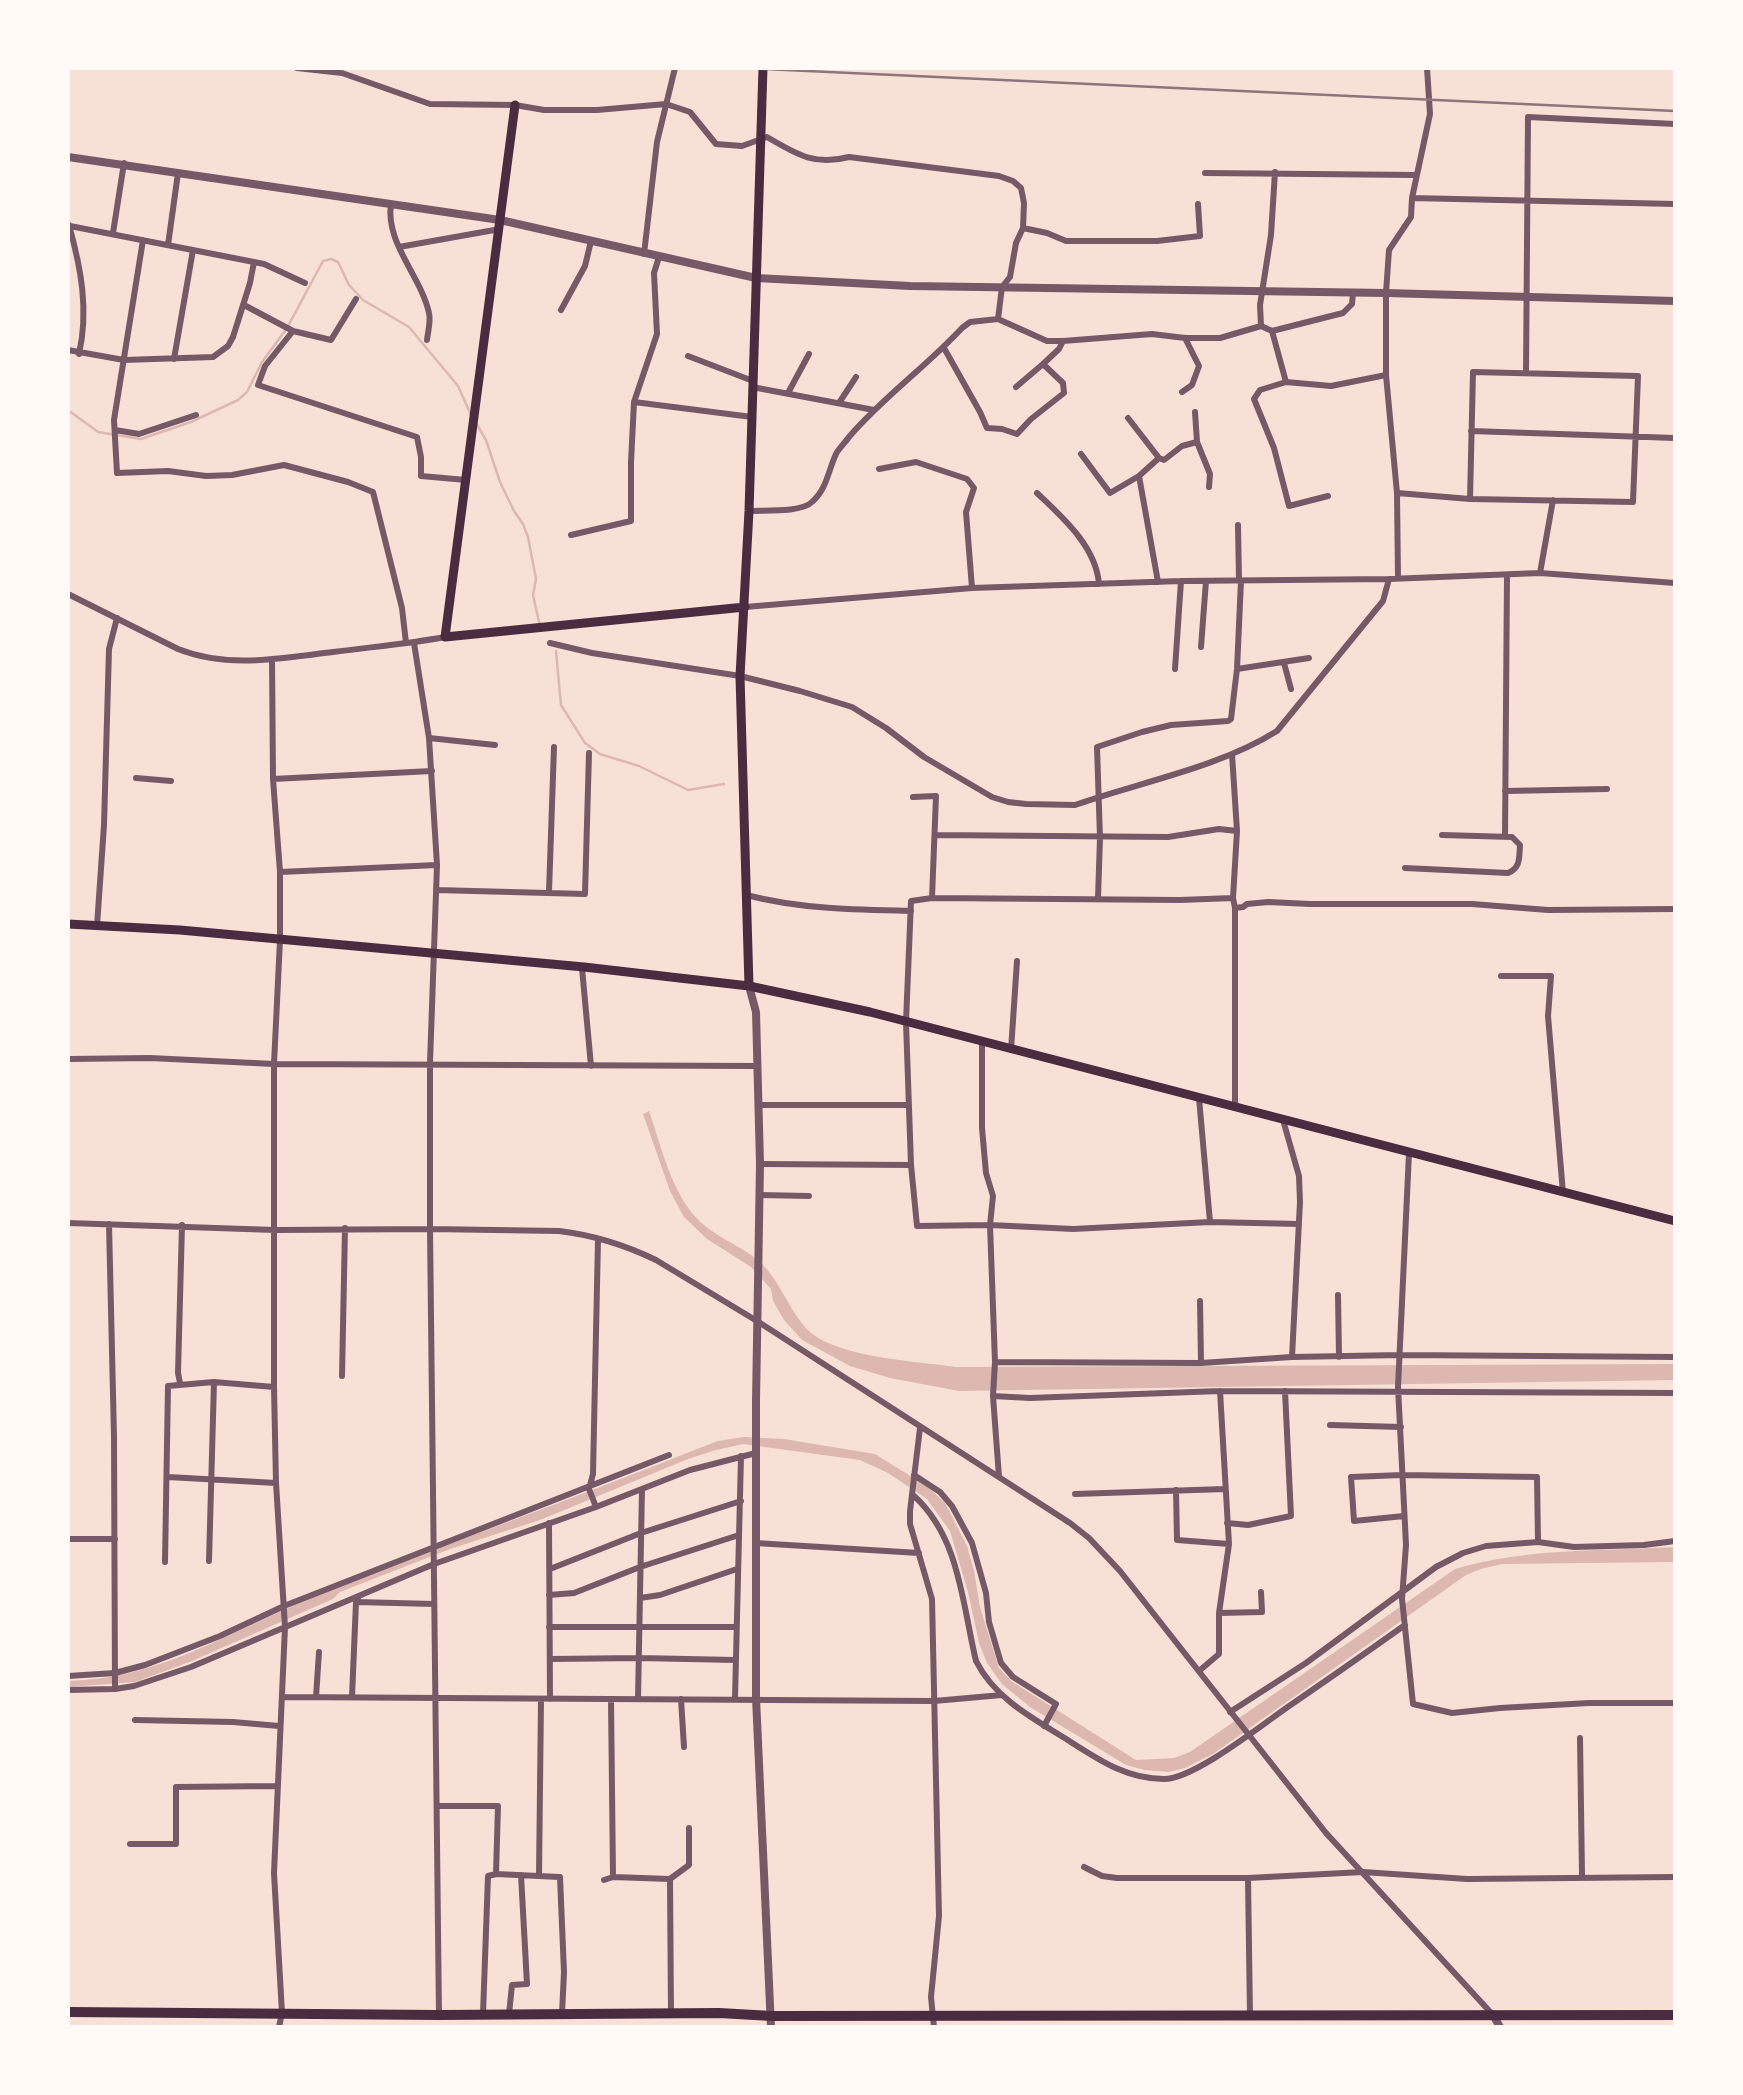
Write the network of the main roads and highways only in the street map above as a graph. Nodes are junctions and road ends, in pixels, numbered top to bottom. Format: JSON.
{"nodes":[{"id":1,"x":762,"y":68,"type":"edge"},
{"id":2,"x":514,"y":104,"type":"road end"},
{"id":3,"x":745,"y":607,"type":"junction"},
{"id":4,"x":68,"y":924,"type":"edge"},
{"id":5,"x":749,"y":986,"type":"junction"},
{"id":6,"x":1675,"y":1221,"type":"edge"},
{"id":7,"x":68,"y":2012,"type":"edge"},
{"id":8,"x":1675,"y":2015,"type":"edge"},
{"id":9,"x":771,"y":2021,"type":"edge"},
{"id":10,"x":933,"y":2021,"type":"edge"},
{"id":11,"x":1250,"y":2021,"type":"edge"}],
"edges":[{"from":1,"to":3,"type":"main road"},
{"from":2,"to":3,"type":"main road"},
{"from":3,"to":5,"type":"main road"},
{"from":4,"to":5,"type":"main road"},
{"from":5,"to":6,"type":"main road"},
{"from":7,"to":9,"type":"highway"},
{"from":8,"to":11,"type":"highway"},
{"from":9,"to":10,"type":"highway"},
{"from":10,"to":11,"type":"highway"}]}
